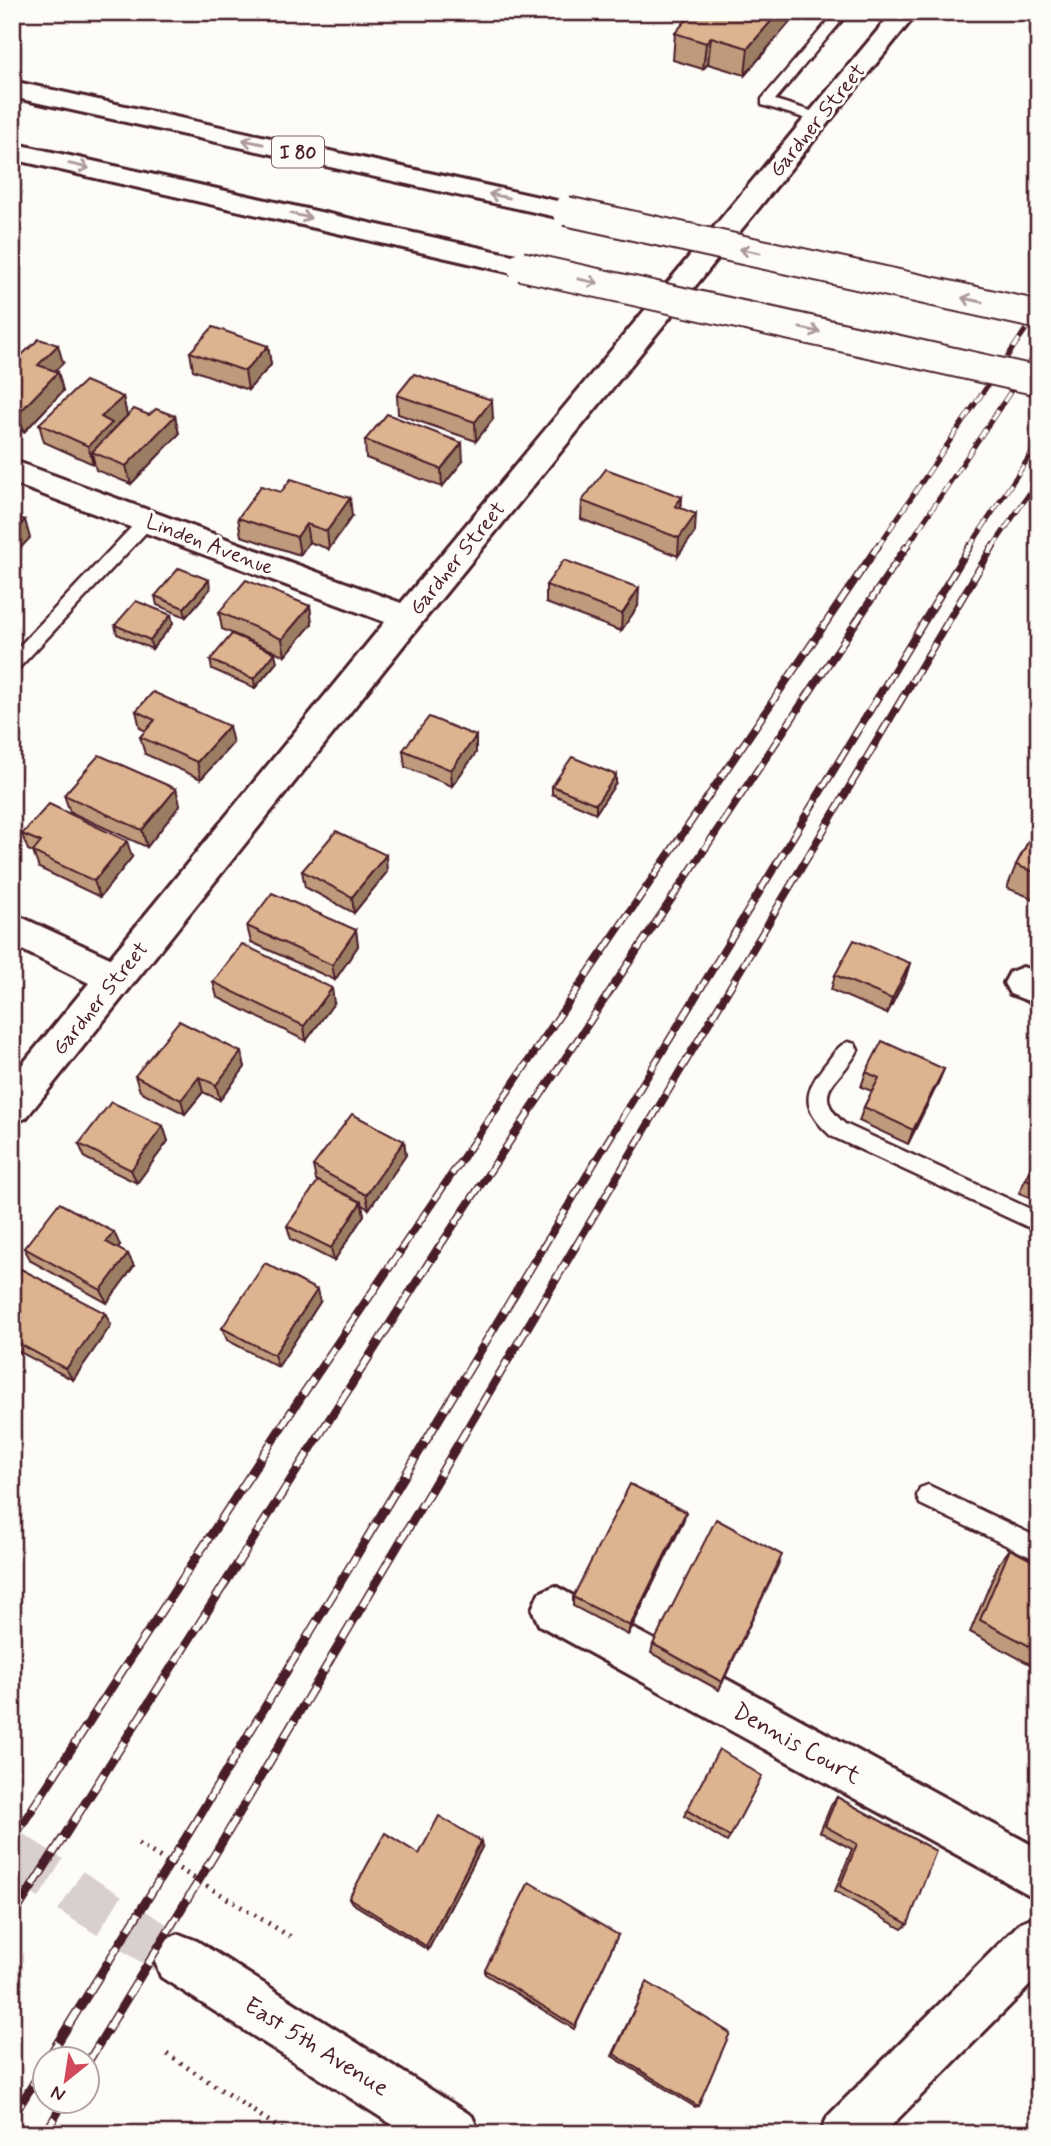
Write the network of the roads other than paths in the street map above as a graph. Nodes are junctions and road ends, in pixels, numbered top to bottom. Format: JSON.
{"nodes":[{"id":1,"x":843,"y":12,"type":"edge"},
{"id":2,"x":862,"y":12,"type":"edge"},
{"id":3,"x":902,"y":17,"type":"edge"},
{"id":4,"x":21,"y":91,"type":"edge"},
{"id":5,"x":819,"y":118,"type":"junction"},
{"id":6,"x":12,"y":151,"type":"edge"},
{"id":7,"x":1039,"y":315,"type":"edge"},
{"id":8,"x":1039,"y":381,"type":"edge"},
{"id":9,"x":12,"y":471,"type":"edge"},
{"id":10,"x":148,"y":520,"type":"junction"},
{"id":11,"x":407,"y":618,"type":"junction"},
{"id":12,"x":12,"y":665,"type":"edge"},
{"id":13,"x":12,"y":928,"type":"edge"},
{"id":14,"x":115,"y":978,"type":"junction"},
{"id":15,"x":848,"y":1050,"type":"dead end"},
{"id":16,"x":12,"y":1106,"type":"edge"},
{"id":17,"x":1039,"y":1223,"type":"edge"},
{"id":18,"x":928,"y":1496,"type":"dead end"},
{"id":19,"x":1039,"y":1550,"type":"edge"},
{"id":20,"x":555,"y":1609,"type":"dead end"},
{"id":21,"x":1039,"y":1876,"type":"edge"},
{"id":22,"x":1039,"y":1940,"type":"edge"},
{"id":23,"x":179,"y":1959,"type":"tunnel mouth"},
{"id":24,"x":454,"y":2134,"type":"edge"},
{"id":25,"x":846,"y":2134,"type":"edge"}],
"edges":[{"from":1,"to":5,"type":"lane"},
{"from":2,"to":3,"type":"lane"},
{"from":3,"to":5,"type":"main road","name":"Gardner Street"},
{"from":7,"to":4,"type":"main road","number":"I 80","one_way":true,"bridge":true},
{"from":5,"to":11,"type":"main road","name":"Gardner Street"},
{"from":6,"to":8,"type":"main road","one_way":true,"bridge":true},
{"from":9,"to":10,"type":"main road","name":"Linden Avenue"},
{"from":10,"to":11,"type":"main road","name":"Linden Avenue"},
{"from":10,"to":12,"type":"lane"},
{"from":11,"to":14,"type":"main road","name":"Gardner Street"},
{"from":13,"to":14,"type":"main road"},
{"from":14,"to":16,"type":"main road","name":"Gardner Street"},
{"from":15,"to":17,"type":"lane"},
{"from":18,"to":19,"type":"lane"},
{"from":20,"to":21,"type":"main road","name":"Dennis Court"},
{"from":22,"to":25,"type":"main road"},
{"from":23,"to":24,"type":"main road","name":"East 5th Avenue"}]}
